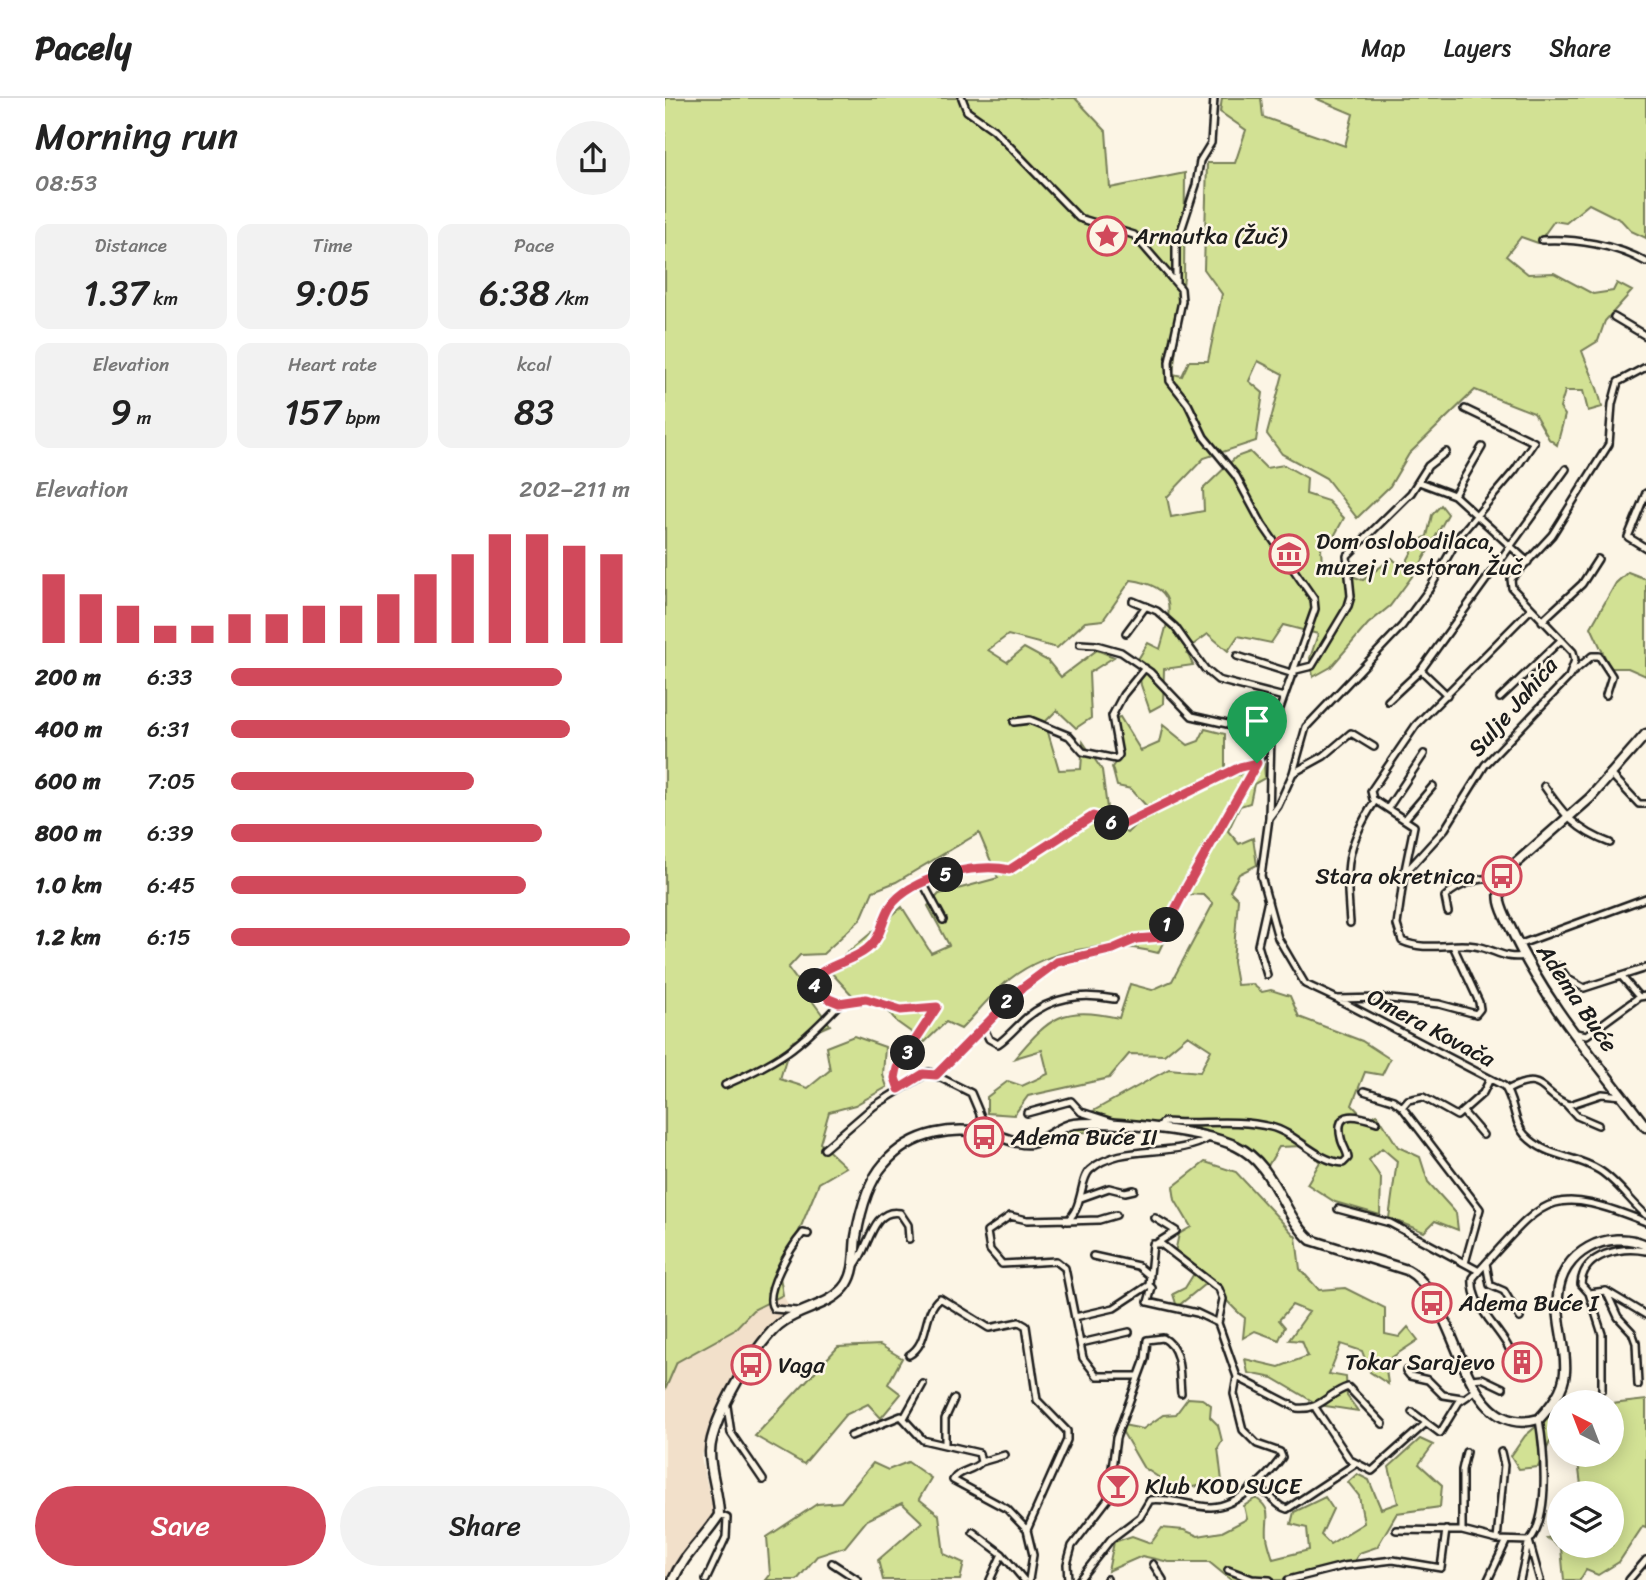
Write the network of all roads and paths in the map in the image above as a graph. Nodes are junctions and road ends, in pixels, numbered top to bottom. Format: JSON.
{"nodes":[{"id":1,"x":962,"y":98,"type":"edge"},
{"id":2,"x":1214,"y":98,"type":"edge"},
{"id":3,"x":1542,"y":240,"type":"dead end"},
{"id":4,"x":1646,"y":262,"type":"edge"},
{"id":5,"x":1177,"y":282,"type":"junction"},
{"id":6,"x":1614,"y":317,"type":"dead end"},
{"id":7,"x":1646,"y":336,"type":"edge"},
{"id":8,"x":1646,"y":367,"type":"edge"},
{"id":9,"x":1465,"y":409,"type":"dead end"},
{"id":10,"x":1482,"y":447,"type":"dead end"},
{"id":11,"x":1446,"y":452,"type":"dead end"},
{"id":12,"x":1566,"y":469,"type":"dead end"},
{"id":13,"x":1419,"y":482,"type":"junction"},
{"id":14,"x":1646,"y":493,"type":"edge"},
{"id":15,"x":1454,"y":495,"type":"junction"},
{"id":16,"x":1477,"y":516,"type":"junction"},
{"id":17,"x":1509,"y":547,"type":"junction"},
{"id":18,"x":1646,"y":548,"type":"edge"},
{"id":19,"x":1598,"y":559,"type":"dead end"},
{"id":20,"x":1528,"y":562,"type":"junction"},
{"id":21,"x":1133,"y":601,"type":"dead end"},
{"id":22,"x":1146,"y":606,"type":"junction"},
{"id":23,"x":1531,"y":609,"type":"junction"},
{"id":24,"x":1542,"y":621,"type":"junction"},
{"id":25,"x":1126,"y":633,"type":"dead end"},
{"id":26,"x":1561,"y":640,"type":"junction"},
{"id":27,"x":1080,"y":645,"type":"dead end"},
{"id":28,"x":1237,"y":656,"type":"dead end"},
{"id":29,"x":1145,"y":668,"type":"junction"},
{"id":30,"x":1421,"y":670,"type":"junction"},
{"id":31,"x":1295,"y":672,"type":"junction"},
{"id":32,"x":1570,"y":674,"type":"junction"},
{"id":33,"x":1447,"y":695,"type":"junction"},
{"id":34,"x":1605,"y":695,"type":"dead end"},
{"id":35,"x":1284,"y":697,"type":"junction"},
{"id":36,"x":1500,"y":698,"type":"dead end"},
{"id":37,"x":1388,"y":701,"type":"dead end"},
{"id":38,"x":1014,"y":722,"type":"dead end"},
{"id":39,"x":1646,"y":734,"type":"edge"},
{"id":40,"x":1271,"y":736,"type":"junction"},
{"id":41,"x":1374,"y":747,"type":"dead end"},
{"id":42,"x":1423,"y":754,"type":"dead end"},
{"id":43,"x":1257,"y":763,"type":"junction"},
{"id":44,"x":1293,"y":773,"type":"junction"},
{"id":45,"x":1610,"y":773,"type":"junction"},
{"id":46,"x":1433,"y":786,"type":"dead end"},
{"id":47,"x":1544,"y":786,"type":"dead end"},
{"id":48,"x":1375,"y":801,"type":"junction"},
{"id":49,"x":1646,"y":804,"type":"edge"},
{"id":50,"x":1388,"y":808,"type":"junction"},
{"id":51,"x":1269,"y":818,"type":"junction"},
{"id":52,"x":1405,"y":819,"type":"junction"},
{"id":53,"x":1567,"y":820,"type":"junction"},
{"id":54,"x":1610,"y":843,"type":"dead end"},
{"id":55,"x":1404,"y":874,"type":"junction"},
{"id":56,"x":1501,"y":880,"type":"junction"},
{"id":57,"x":923,"y":883,"type":"junction"},
{"id":58,"x":1646,"y":898,"type":"edge"},
{"id":59,"x":1268,"y":900,"type":"junction"},
{"id":60,"x":1448,"y":912,"type":"dead end"},
{"id":61,"x":943,"y":920,"type":"dead end"},
{"id":62,"x":1350,"y":923,"type":"dead end"},
{"id":63,"x":1518,"y":945,"type":"junction"},
{"id":64,"x":1454,"y":948,"type":"junction"},
{"id":65,"x":1524,"y":956,"type":"junction"},
{"id":66,"x":1558,"y":966,"type":"dead end"},
{"id":67,"x":1646,"y":968,"type":"edge"},
{"id":68,"x":1267,"y":975,"type":"dead end"},
{"id":69,"x":1622,"y":977,"type":"junction"},
{"id":70,"x":1642,"y":996,"type":"edge"},
{"id":71,"x":1114,"y":999,"type":"dead end"},
{"id":72,"x":1336,"y":999,"type":"junction"},
{"id":73,"x":839,"y":1003,"type":"junction"},
{"id":74,"x":983,"y":1026,"type":"junction"},
{"id":75,"x":1573,"y":1032,"type":"junction"},
{"id":76,"x":936,"y":1075,"type":"junction"},
{"id":77,"x":1490,"y":1079,"type":"junction"},
{"id":78,"x":725,"y":1085,"type":"dead end"},
{"id":79,"x":899,"y":1089,"type":"junction"},
{"id":80,"x":1507,"y":1090,"type":"junction"},
{"id":81,"x":1364,"y":1091,"type":"dead end"},
{"id":82,"x":1622,"y":1096,"type":"junction"},
{"id":83,"x":1566,"y":1104,"type":"junction"},
{"id":84,"x":1402,"y":1107,"type":"junction"},
{"id":85,"x":1027,"y":1113,"type":"dead end"},
{"id":86,"x":1464,"y":1113,"type":"junction"},
{"id":87,"x":1377,"y":1122,"type":"dead end"},
{"id":88,"x":1118,"y":1125,"type":"junction"},
{"id":89,"x":1598,"y":1125,"type":"dead end"},
{"id":90,"x":1646,"y":1125,"type":"edge"},
{"id":91,"x":1155,"y":1130,"type":"junction"},
{"id":92,"x":993,"y":1135,"type":"junction"},
{"id":93,"x":1482,"y":1135,"type":"dead end"},
{"id":94,"x":1210,"y":1138,"type":"junction"},
{"id":95,"x":824,"y":1149,"type":"dead end"},
{"id":96,"x":1135,"y":1190,"type":"dead end"},
{"id":97,"x":1081,"y":1198,"type":"junction"},
{"id":98,"x":1338,"y":1209,"type":"dead end"},
{"id":99,"x":1116,"y":1215,"type":"dead end"},
{"id":100,"x":1646,"y":1215,"type":"edge"},
{"id":101,"x":1155,"y":1218,"type":"dead end"},
{"id":102,"x":1063,"y":1221,"type":"junction"},
{"id":103,"x":1646,"y":1222,"type":"edge"},
{"id":104,"x":808,"y":1234,"type":"dead end"},
{"id":105,"x":909,"y":1240,"type":"dead end"},
{"id":106,"x":1157,"y":1243,"type":"junction"},
{"id":107,"x":1646,"y":1245,"type":"edge"},
{"id":108,"x":1646,"y":1251,"type":"edge"},
{"id":109,"x":1093,"y":1256,"type":"dead end"},
{"id":110,"x":1465,"y":1263,"type":"junction"},
{"id":111,"x":1486,"y":1263,"type":"junction"},
{"id":112,"x":853,"y":1267,"type":"junction"},
{"id":113,"x":1479,"y":1271,"type":"junction"},
{"id":114,"x":1149,"y":1275,"type":"junction"},
{"id":115,"x":1149,"y":1285,"type":"junction"},
{"id":116,"x":1606,"y":1291,"type":"junction"},
{"id":117,"x":1589,"y":1293,"type":"junction"},
{"id":118,"x":801,"y":1311,"type":"junction"},
{"id":119,"x":1646,"y":1315,"type":"edge"},
{"id":120,"x":1075,"y":1317,"type":"junction"},
{"id":121,"x":1520,"y":1318,"type":"dead end"},
{"id":122,"x":1218,"y":1323,"type":"junction"},
{"id":123,"x":1129,"y":1332,"type":"dead end"},
{"id":124,"x":1081,"y":1343,"type":"junction"},
{"id":125,"x":909,"y":1355,"type":"dead end"},
{"id":126,"x":1515,"y":1366,"type":"dead end"},
{"id":127,"x":1406,"y":1371,"type":"dead end"},
{"id":128,"x":1138,"y":1376,"type":"junction"},
{"id":129,"x":1237,"y":1377,"type":"junction"},
{"id":130,"x":1471,"y":1379,"type":"junction"},
{"id":131,"x":923,"y":1384,"type":"dead end"},
{"id":132,"x":1638,"y":1385,"type":"dead end"},
{"id":133,"x":1503,"y":1388,"type":"dead end"},
{"id":134,"x":1602,"y":1390,"type":"dead end"},
{"id":135,"x":1475,"y":1391,"type":"junction"},
{"id":136,"x":1181,"y":1393,"type":"dead end"},
{"id":137,"x":1462,"y":1398,"type":"junction"},
{"id":138,"x":954,"y":1399,"type":"dead end"},
{"id":139,"x":727,"y":1406,"type":"junction"},
{"id":140,"x":1315,"y":1409,"type":"junction"},
{"id":141,"x":1412,"y":1412,"type":"dead end"},
{"id":142,"x":904,"y":1418,"type":"junction"},
{"id":143,"x":1539,"y":1419,"type":"junction"},
{"id":144,"x":1383,"y":1424,"type":"dead end"},
{"id":145,"x":1425,"y":1424,"type":"junction"},
{"id":146,"x":851,"y":1436,"type":"dead end"},
{"id":147,"x":945,"y":1445,"type":"junction"},
{"id":148,"x":1501,"y":1451,"type":"dead end"},
{"id":149,"x":1466,"y":1452,"type":"dead end"},
{"id":150,"x":1005,"y":1455,"type":"dead end"},
{"id":151,"x":981,"y":1462,"type":"junction"},
{"id":152,"x":1355,"y":1464,"type":"junction"},
{"id":153,"x":763,"y":1480,"type":"dead end"},
{"id":154,"x":1251,"y":1488,"type":"junction"},
{"id":155,"x":719,"y":1515,"type":"junction"},
{"id":156,"x":1027,"y":1530,"type":"junction"},
{"id":157,"x":1396,"y":1530,"type":"dead end"},
{"id":158,"x":1446,"y":1530,"type":"junction"},
{"id":159,"x":1462,"y":1531,"type":"junction"},
{"id":160,"x":973,"y":1532,"type":"dead end"},
{"id":161,"x":1497,"y":1540,"type":"junction"},
{"id":162,"x":1529,"y":1541,"type":"junction"},
{"id":163,"x":1506,"y":1542,"type":"junction"},
{"id":164,"x":1002,"y":1555,"type":"junction"},
{"id":165,"x":1646,"y":1560,"type":"edge"},
{"id":166,"x":832,"y":1563,"type":"dead end"},
{"id":167,"x":1153,"y":1564,"type":"dead end"},
{"id":168,"x":1228,"y":1570,"type":"dead end"},
{"id":169,"x":673,"y":1580,"type":"edge"},
{"id":170,"x":706,"y":1580,"type":"edge"},
{"id":171,"x":859,"y":1580,"type":"edge"},
{"id":172,"x":990,"y":1580,"type":"edge"},
{"id":173,"x":1027,"y":1580,"type":"edge"},
{"id":174,"x":1068,"y":1580,"type":"edge"},
{"id":175,"x":1079,"y":1580,"type":"edge"},
{"id":176,"x":1163,"y":1580,"type":"edge"},
{"id":177,"x":1270,"y":1580,"type":"edge"},
{"id":178,"x":1288,"y":1580,"type":"edge"},
{"id":179,"x":1488,"y":1580,"type":"edge"},
{"id":180,"x":1520,"y":1580,"type":"edge"},
{"id":181,"x":1540,"y":1580,"type":"edge"},
{"id":182,"x":1629,"y":1580,"type":"edge"}],
"edges":[{"from":1,"to":5,"type":"street"},
{"from":2,"to":5,"type":"street"},
{"from":3,"to":4,"type":"street"},
{"from":5,"to":31,"type":"street"},
{"from":6,"to":7,"type":"street"},
{"from":8,"to":20,"type":"street","name":"Sulje Jahića"},
{"from":9,"to":16,"type":"street"},
{"from":10,"to":15,"type":"street"},
{"from":11,"to":13,"type":"street"},
{"from":12,"to":17,"type":"street"},
{"from":13,"to":15,"type":"street"},
{"from":13,"to":31,"type":"street"},
{"from":14,"to":18,"type":"street"},
{"from":15,"to":16,"type":"street"},
{"from":16,"to":17,"type":"street"},
{"from":16,"to":44,"type":"street"},
{"from":17,"to":20,"type":"street"},
{"from":17,"to":30,"type":"street"},
{"from":19,"to":24,"type":"street"},
{"from":20,"to":23,"type":"street","name":"Sulje Jahića"},
{"from":21,"to":22,"type":"street"},
{"from":22,"to":25,"type":"street"},
{"from":22,"to":35,"type":"street"},
{"from":23,"to":24,"type":"street","name":"Sulje Jahića"},
{"from":23,"to":33,"type":"street"},
{"from":24,"to":26,"type":"street","name":"Sulje Jahića"},
{"from":26,"to":32,"type":"street","name":"Sulje Jahića"},
{"from":26,"to":36,"type":"street"},
{"from":27,"to":29,"type":"street"},
{"from":28,"to":31,"type":"street"},
{"from":29,"to":38,"type":"street"},
{"from":29,"to":40,"type":"street"},
{"from":30,"to":33,"type":"street"},
{"from":30,"to":37,"type":"street"},
{"from":31,"to":35,"type":"street"},
{"from":32,"to":34,"type":"street"},
{"from":32,"to":55,"type":"street","name":"Sulje Jahića"},
{"from":33,"to":48,"type":"street"},
{"from":35,"to":40,"type":"street"},
{"from":39,"to":45,"type":"street"},
{"from":40,"to":43,"type":"street"},
{"from":40,"to":51,"type":"street"},
{"from":41,"to":44,"type":"street"},
{"from":42,"to":50,"type":"street"},
{"from":43,"to":57,"type":"street"},
{"from":43,"to":74,"type":"street"},
{"from":44,"to":51,"type":"street"},
{"from":45,"to":49,"type":"street"},
{"from":45,"to":53,"type":"street"},
{"from":46,"to":52,"type":"street"},
{"from":47,"to":53,"type":"street"},
{"from":48,"to":50,"type":"street"},
{"from":48,"to":62,"type":"street"},
{"from":50,"to":52,"type":"street"},
{"from":51,"to":59,"type":"street","name":"Omera Kovača"},
{"from":52,"to":55,"type":"street"},
{"from":53,"to":54,"type":"street"},
{"from":53,"to":56,"type":"street"},
{"from":55,"to":64,"type":"street"},
{"from":56,"to":60,"type":"street"},
{"from":56,"to":63,"type":"street","name":"Adema Buće"},
{"from":57,"to":61,"type":"street"},
{"from":57,"to":73,"type":"street"},
{"from":58,"to":63,"type":"street"},
{"from":59,"to":68,"type":"street"},
{"from":59,"to":72,"type":"street","name":"Omera Kovača"},
{"from":63,"to":65,"type":"street","name":"Adema Buće"},
{"from":64,"to":65,"type":"street"},
{"from":64,"to":72,"type":"street"},
{"from":65,"to":75,"type":"street","name":"Adema Buće"},
{"from":66,"to":69,"type":"street"},
{"from":67,"to":69,"type":"street"},
{"from":69,"to":70,"type":"street"},
{"from":70,"to":75,"type":"street"},
{"from":71,"to":74,"type":"street"},
{"from":72,"to":77,"type":"street","name":"Omera Kovača"},
{"from":73,"to":78,"type":"street"},
{"from":73,"to":79,"type":"street"},
{"from":74,"to":76,"type":"street"},
{"from":75,"to":82,"type":"street","name":"Adema Buće"},
{"from":76,"to":79,"type":"street"},
{"from":76,"to":92,"type":"street"},
{"from":77,"to":80,"type":"street","name":"Omera Kovača"},
{"from":77,"to":86,"type":"street"},
{"from":79,"to":95,"type":"street"},
{"from":80,"to":83,"type":"street","name":"Omera Kovača"},
{"from":80,"to":100,"type":"street","name":"Omera Kovača"},
{"from":81,"to":84,"type":"street"},
{"from":82,"to":83,"type":"street"},
{"from":82,"to":90,"type":"street","name":"Adema Buće"},
{"from":83,"to":89,"type":"street"},
{"from":84,"to":86,"type":"street"},
{"from":84,"to":110,"type":"street"},
{"from":85,"to":88,"type":"street"},
{"from":86,"to":93,"type":"street"},
{"from":87,"to":91,"type":"street"},
{"from":88,"to":91,"type":"street"},
{"from":88,"to":92,"type":"street"},
{"from":91,"to":94,"type":"street"},
{"from":92,"to":112,"type":"street"},
{"from":94,"to":97,"type":"street"},
{"from":94,"to":130,"type":"street"},
{"from":96,"to":97,"type":"street"},
{"from":97,"to":102,"type":"street"},
{"from":98,"to":110,"type":"street"},
{"from":99,"to":102,"type":"street"},
{"from":101,"to":106,"type":"street"},
{"from":102,"to":120,"type":"street"},
{"from":103,"to":111,"type":"street"},
{"from":104,"to":118,"type":"street"},
{"from":105,"to":112,"type":"street"},
{"from":106,"to":114,"type":"street"},
{"from":106,"to":122,"type":"street"},
{"from":107,"to":143,"type":"street"},
{"from":108,"to":117,"type":"street"},
{"from":109,"to":114,"type":"street"},
{"from":110,"to":113,"type":"street"},
{"from":111,"to":113,"type":"street"},
{"from":111,"to":121,"type":"street"},
{"from":112,"to":118,"type":"street"},
{"from":113,"to":126,"type":"street"},
{"from":114,"to":115,"type":"street"},
{"from":115,"to":120,"type":"street"},
{"from":115,"to":122,"type":"street"},
{"from":116,"to":117,"type":"street"},
{"from":116,"to":119,"type":"street"},
{"from":116,"to":132,"type":"street"},
{"from":117,"to":134,"type":"street"},
{"from":118,"to":139,"type":"street"},
{"from":120,"to":124,"type":"street"},
{"from":122,"to":129,"type":"street"},
{"from":123,"to":124,"type":"street"},
{"from":124,"to":128,"type":"street"},
{"from":125,"to":156,"type":"street"},
{"from":127,"to":137,"type":"street"},
{"from":128,"to":136,"type":"street"},
{"from":128,"to":174,"type":"street"},
{"from":129,"to":140,"type":"street"},
{"from":129,"to":154,"type":"street"},
{"from":130,"to":133,"type":"street"},
{"from":130,"to":135,"type":"street"},
{"from":131,"to":142,"type":"street"},
{"from":135,"to":137,"type":"street"},
{"from":135,"to":143,"type":"street"},
{"from":137,"to":145,"type":"street"},
{"from":138,"to":147,"type":"street"},
{"from":139,"to":153,"type":"street"},
{"from":139,"to":155,"type":"street"},
{"from":140,"to":144,"type":"street"},
{"from":140,"to":152,"type":"street"},
{"from":141,"to":145,"type":"street"},
{"from":142,"to":146,"type":"street"},
{"from":142,"to":147,"type":"street"},
{"from":143,"to":162,"type":"street"},
{"from":145,"to":152,"type":"street"},
{"from":147,"to":151,"type":"street"},
{"from":148,"to":161,"type":"street"},
{"from":149,"to":159,"type":"street"},
{"from":150,"to":151,"type":"street"},
{"from":151,"to":156,"type":"street"},
{"from":152,"to":154,"type":"street"},
{"from":154,"to":175,"type":"street"},
{"from":155,"to":169,"type":"street"},
{"from":155,"to":170,"type":"street"},
{"from":156,"to":173,"type":"street"},
{"from":157,"to":158,"type":"street"},
{"from":158,"to":159,"type":"street"},
{"from":158,"to":178,"type":"street"},
{"from":159,"to":161,"type":"street"},
{"from":160,"to":164,"type":"street"},
{"from":161,"to":163,"type":"street"},
{"from":162,"to":163,"type":"street"},
{"from":162,"to":180,"type":"street"},
{"from":162,"to":181,"type":"street"},
{"from":163,"to":179,"type":"street"},
{"from":164,"to":172,"type":"street"},
{"from":164,"to":173,"type":"street"},
{"from":165,"to":182,"type":"street"},
{"from":166,"to":171,"type":"street"},
{"from":167,"to":176,"type":"street"},
{"from":168,"to":177,"type":"street"}]}
